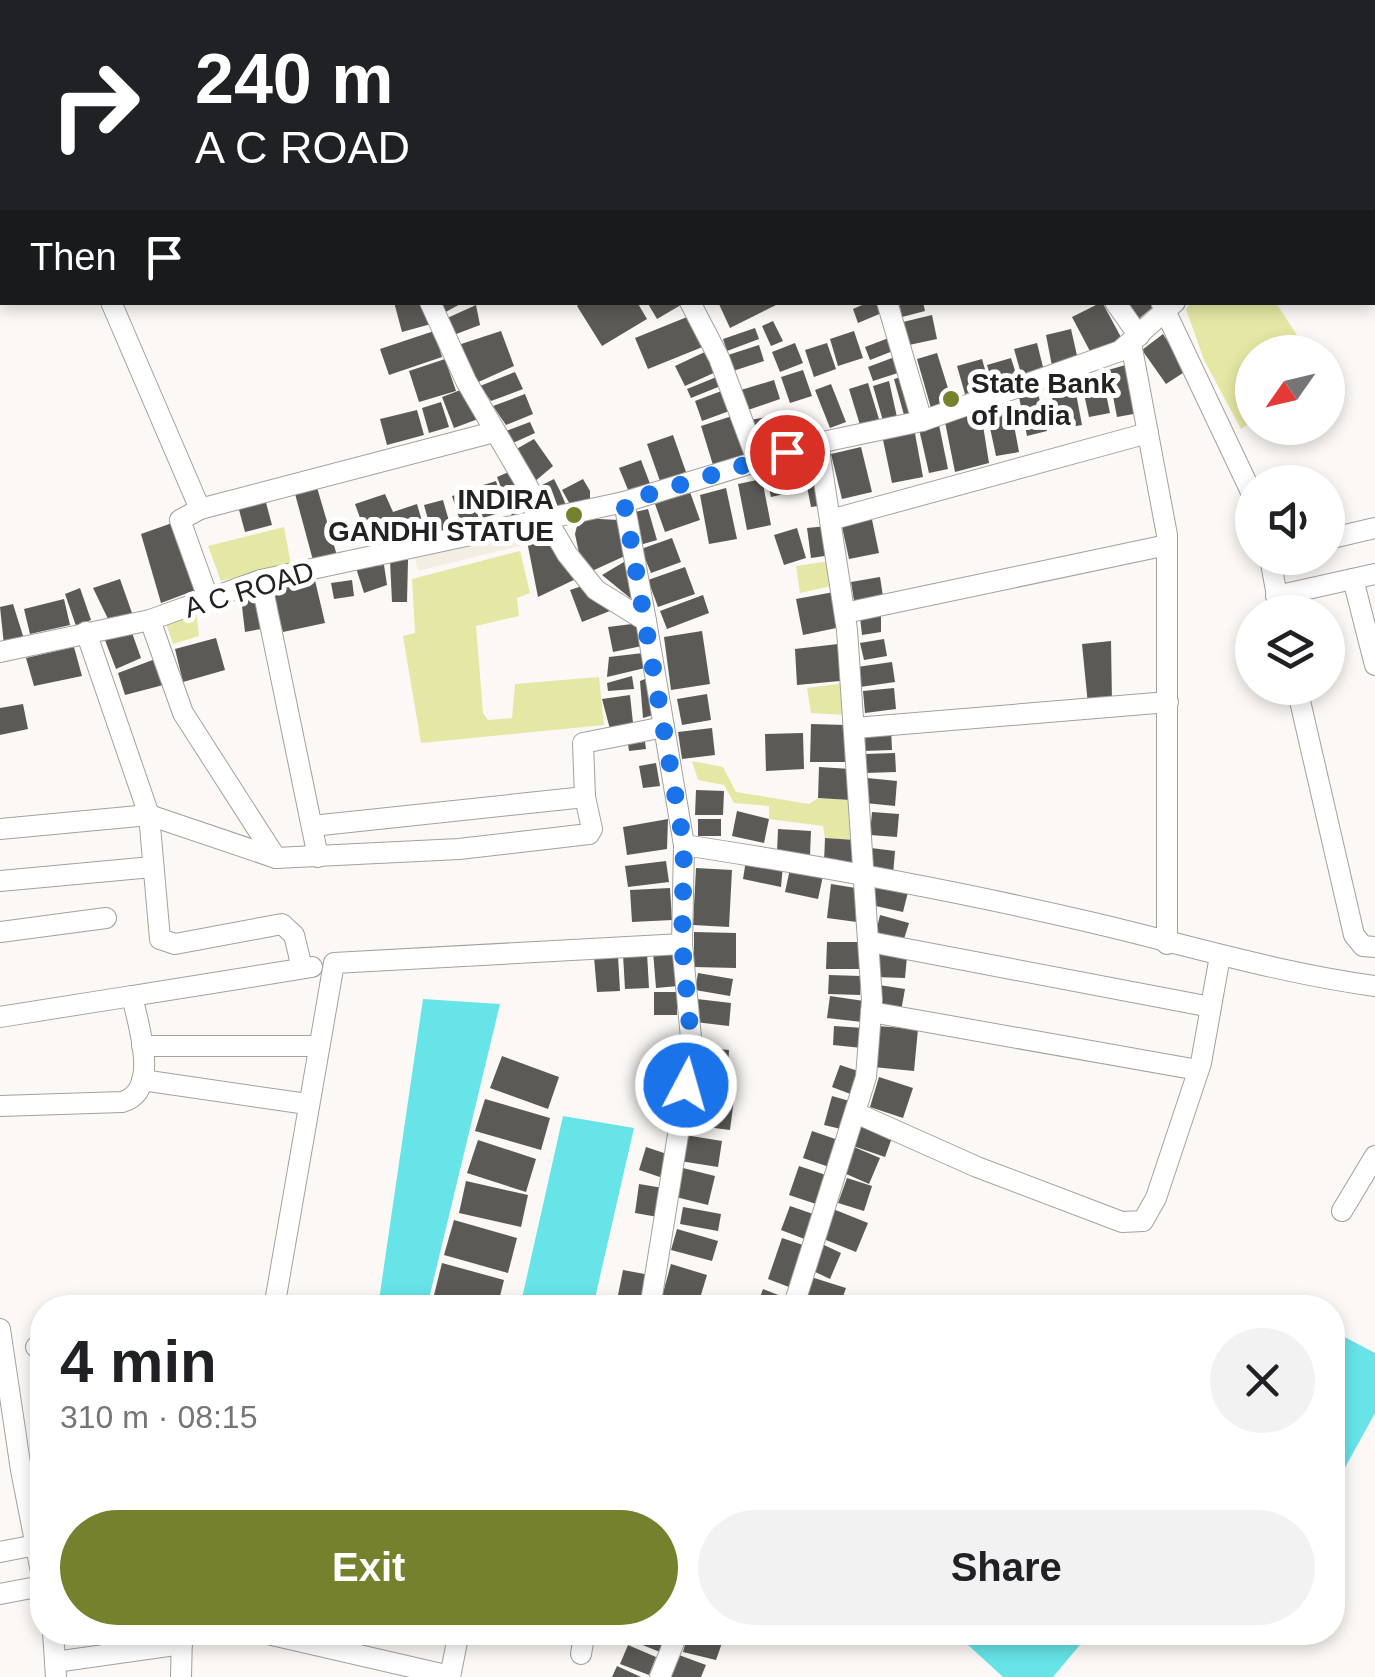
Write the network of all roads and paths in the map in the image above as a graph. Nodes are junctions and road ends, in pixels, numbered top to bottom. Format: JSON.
{"nodes":[{"id":1,"x":112,"y":305,"type":"edge"},
{"id":2,"x":431,"y":305,"type":"edge"},
{"id":3,"x":692,"y":305,"type":"edge"},
{"id":4,"x":887,"y":305,"type":"edge"},
{"id":5,"x":1117,"y":305,"type":"edge"},
{"id":6,"x":1167,"y":305,"type":"edge"},
{"id":7,"x":1135,"y":340,"type":"junction"},
{"id":8,"x":922,"y":421,"type":"junction"},
{"id":9,"x":494,"y":432,"type":"junction"},
{"id":10,"x":1148,"y":433,"type":"junction"},
{"id":11,"x":818,"y":443,"type":"junction"},
{"id":12,"x":756,"y":460,"type":"junction"},
{"id":13,"x":1239,"y":465,"type":"edge"},
{"id":14,"x":624,"y":502,"type":"junction"},
{"id":15,"x":200,"y":509,"type":"junction"},
{"id":16,"x":548,"y":518,"type":"junction"},
{"id":17,"x":830,"y":520,"type":"junction"},
{"id":18,"x":1375,"y":528,"type":"edge"},
{"id":19,"x":1345,"y":535,"type":"edge"},
{"id":20,"x":1167,"y":544,"type":"junction"},
{"id":21,"x":1375,"y":574,"type":"edge"},
{"id":22,"x":1353,"y":579,"type":"junction"},
{"id":23,"x":260,"y":580,"type":"junction"},
{"id":24,"x":1305,"y":595,"type":"edge"},
{"id":25,"x":208,"y":598,"type":"junction"},
{"id":26,"x":845,"y":612,"type":"junction"},
{"id":27,"x":150,"y":620,"type":"junction"},
{"id":28,"x":646,"y":622,"type":"junction"},
{"id":29,"x":86,"y":632,"type":"junction"},
{"id":30,"x":0,"y":652,"type":"edge"},
{"id":31,"x":1375,"y":665,"type":"edge"},
{"id":32,"x":1168,"y":702,"type":"junction"},
{"id":33,"x":1301,"y":705,"type":"edge"},
{"id":34,"x":664,"y":726,"type":"junction"},
{"id":35,"x":855,"y":728,"type":"junction"},
{"id":36,"x":586,"y":797,"type":"junction"},
{"id":37,"x":149,"y":814,"type":"junction"},
{"id":38,"x":312,"y":826,"type":"junction"},
{"id":39,"x":0,"y":829,"type":"edge"},
{"id":40,"x":684,"y":845,"type":"junction"},
{"id":41,"x":318,"y":856,"type":"junction"},
{"id":42,"x":276,"y":858,"type":"junction"},
{"id":43,"x":152,"y":866,"type":"junction"},
{"id":44,"x":867,"y":875,"type":"junction"},
{"id":45,"x":0,"y":881,"type":"edge"},
{"id":46,"x":106,"y":918,"type":"dead end"},
{"id":47,"x":0,"y":932,"type":"edge"},
{"id":48,"x":870,"y":942,"type":"junction"},
{"id":49,"x":682,"y":944,"type":"junction"},
{"id":50,"x":1167,"y":944,"type":"junction"},
{"id":51,"x":1375,"y":946,"type":"edge"},
{"id":52,"x":1220,"y":956,"type":"junction"},
{"id":53,"x":334,"y":963,"type":"junction"},
{"id":54,"x":302,"y":968,"type":"junction"},
{"id":55,"x":1375,"y":986,"type":"edge"},
{"id":56,"x":132,"y":996,"type":"junction"},
{"id":57,"x":1211,"y":1008,"type":"junction"},
{"id":58,"x":871,"y":1012,"type":"junction"},
{"id":59,"x":0,"y":1017,"type":"edge"},
{"id":60,"x":142,"y":1046,"type":"junction"},
{"id":61,"x":317,"y":1046,"type":"junction"},
{"id":62,"x":1198,"y":1070,"type":"junction"},
{"id":63,"x":142,"y":1080,"type":"junction"},
{"id":64,"x":307,"y":1104,"type":"junction"},
{"id":65,"x":0,"y":1106,"type":"edge"},
{"id":66,"x":856,"y":1114,"type":"junction"},
{"id":67,"x":1375,"y":1156,"type":"edge"},
{"id":68,"x":1342,"y":1211,"type":"dead end"},
{"id":69,"x":276,"y":1295,"type":"edge"},
{"id":70,"x":652,"y":1295,"type":"edge"},
{"id":71,"x":797,"y":1295,"type":"edge"},
{"id":72,"x":0,"y":1329,"type":"edge"},
{"id":73,"x":5,"y":1399,"type":"edge"},
{"id":74,"x":30,"y":1517,"type":"edge"},
{"id":75,"x":30,"y":1546,"type":"edge"},
{"id":76,"x":0,"y":1552,"type":"edge"},
{"id":77,"x":30,"y":1588,"type":"edge"},
{"id":78,"x":0,"y":1594,"type":"edge"},
{"id":79,"x":54,"y":1645,"type":"edge"},
{"id":80,"x":154,"y":1645,"type":"edge"},
{"id":81,"x":182,"y":1645,"type":"edge"},
{"id":82,"x":315,"y":1645,"type":"edge"},
{"id":83,"x":456,"y":1645,"type":"edge"},
{"id":84,"x":583,"y":1645,"type":"edge"},
{"id":85,"x":673,"y":1645,"type":"edge"},
{"id":86,"x":581,"y":1654,"type":"dead end"},
{"id":87,"x":56,"y":1670,"type":"edge"},
{"id":88,"x":450,"y":1676,"type":"edge"},
{"id":89,"x":181,"y":1677,"type":"edge"},
{"id":90,"x":660,"y":1677,"type":"edge"}],
"edges":[{"from":1,"to":15,"type":"street"},
{"from":2,"to":9,"type":"street"},
{"from":3,"to":12,"type":"street"},
{"from":4,"to":8,"type":"street"},
{"from":5,"to":7,"type":"street"},
{"from":6,"to":7,"type":"street","name":"A C ROAD"},
{"from":6,"to":13,"type":"street"},
{"from":7,"to":8,"type":"street","name":"A C ROAD"},
{"from":7,"to":10,"type":"street"},
{"from":8,"to":11,"type":"street","name":"A C ROAD"},
{"from":9,"to":15,"type":"street"},
{"from":9,"to":16,"type":"street"},
{"from":10,"to":17,"type":"street"},
{"from":10,"to":20,"type":"street"},
{"from":11,"to":12,"type":"street","name":"A C ROAD"},
{"from":11,"to":17,"type":"street"},
{"from":12,"to":14,"type":"street","name":"A C ROAD"},
{"from":14,"to":16,"type":"street","name":"A C ROAD"},
{"from":14,"to":28,"type":"street"},
{"from":15,"to":25,"type":"street"},
{"from":16,"to":23,"type":"street","name":"A C ROAD"},
{"from":16,"to":28,"type":"street"},
{"from":17,"to":26,"type":"street"},
{"from":18,"to":19,"type":"street"},
{"from":20,"to":26,"type":"street"},
{"from":20,"to":32,"type":"street"},
{"from":21,"to":22,"type":"street"},
{"from":22,"to":24,"type":"street"},
{"from":22,"to":31,"type":"street"},
{"from":23,"to":25,"type":"street","name":"A C ROAD"},
{"from":23,"to":38,"type":"street"},
{"from":25,"to":27,"type":"street","name":"A C ROAD"},
{"from":26,"to":35,"type":"street"},
{"from":27,"to":29,"type":"street","name":"A C ROAD"},
{"from":27,"to":42,"type":"street"},
{"from":28,"to":34,"type":"street"},
{"from":29,"to":30,"type":"street","name":"A C ROAD"},
{"from":29,"to":37,"type":"street"},
{"from":32,"to":35,"type":"street"},
{"from":32,"to":50,"type":"street"},
{"from":33,"to":51,"type":"street"},
{"from":34,"to":36,"type":"street"},
{"from":34,"to":40,"type":"street"},
{"from":35,"to":44,"type":"street"},
{"from":36,"to":38,"type":"street"},
{"from":36,"to":41,"type":"street"},
{"from":37,"to":39,"type":"street"},
{"from":37,"to":42,"type":"street"},
{"from":37,"to":43,"type":"street"},
{"from":38,"to":41,"type":"street"},
{"from":40,"to":44,"type":"street"},
{"from":40,"to":49,"type":"street"},
{"from":41,"to":42,"type":"street"},
{"from":43,"to":45,"type":"street"},
{"from":43,"to":54,"type":"street"},
{"from":44,"to":48,"type":"street"},
{"from":44,"to":50,"type":"street"},
{"from":46,"to":47,"type":"street"},
{"from":48,"to":57,"type":"street"},
{"from":48,"to":58,"type":"street"},
{"from":49,"to":53,"type":"street"},
{"from":49,"to":70,"type":"street"},
{"from":50,"to":52,"type":"street"},
{"from":52,"to":55,"type":"street"},
{"from":52,"to":57,"type":"street"},
{"from":53,"to":54,"type":"street"},
{"from":53,"to":61,"type":"street"},
{"from":54,"to":56,"type":"street"},
{"from":56,"to":59,"type":"street"},
{"from":56,"to":60,"type":"street"},
{"from":57,"to":62,"type":"street"},
{"from":58,"to":62,"type":"street"},
{"from":58,"to":66,"type":"street"},
{"from":60,"to":61,"type":"street"},
{"from":60,"to":63,"type":"street"},
{"from":61,"to":64,"type":"street"},
{"from":62,"to":66,"type":"street"},
{"from":63,"to":64,"type":"street"},
{"from":63,"to":65,"type":"street"},
{"from":64,"to":69,"type":"street"},
{"from":66,"to":71,"type":"street"},
{"from":67,"to":68,"type":"street"},
{"from":72,"to":73,"type":"street"},
{"from":73,"to":74,"type":"street"},
{"from":75,"to":76,"type":"street"},
{"from":77,"to":78,"type":"street"},
{"from":79,"to":87,"type":"street"},
{"from":80,"to":87,"type":"street"},
{"from":81,"to":89,"type":"street"},
{"from":82,"to":88,"type":"street"},
{"from":83,"to":88,"type":"street"},
{"from":84,"to":86,"type":"street"},
{"from":85,"to":90,"type":"street"}]}
